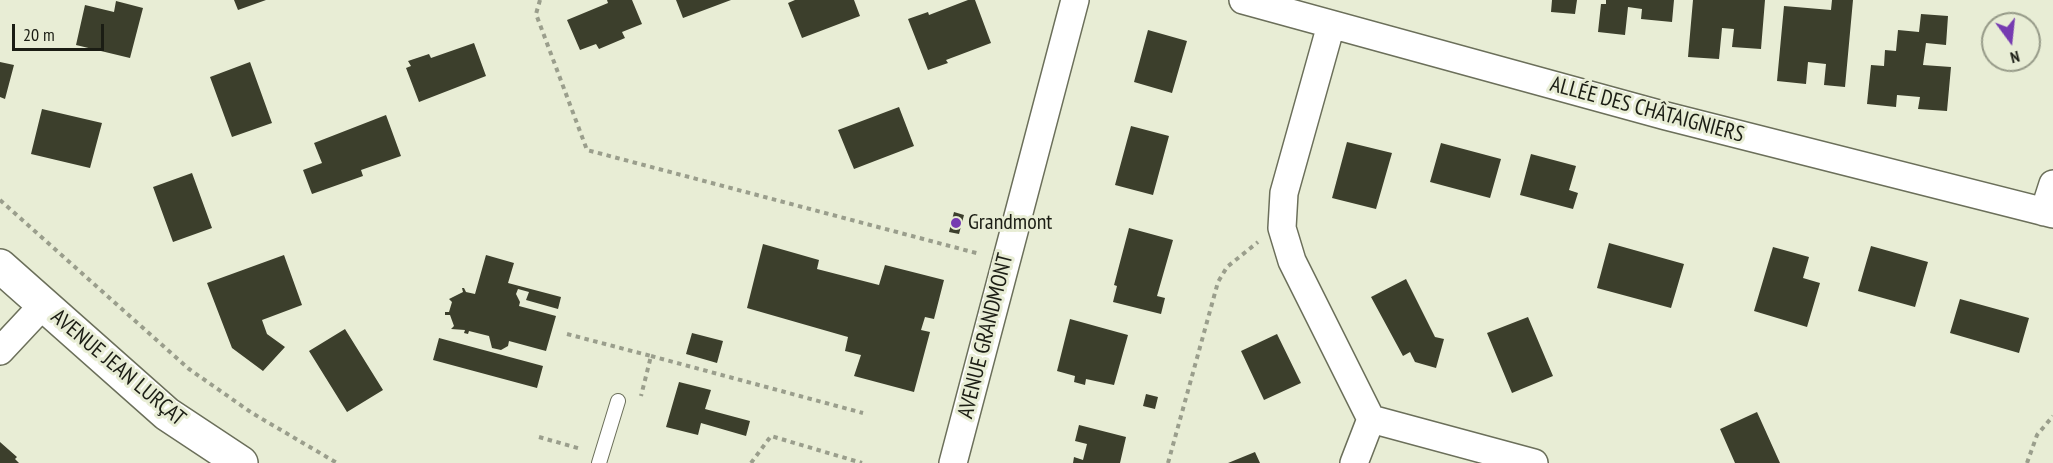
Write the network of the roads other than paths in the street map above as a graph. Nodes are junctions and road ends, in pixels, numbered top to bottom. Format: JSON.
{"nodes":[{"id":1,"x":1075,"y":0,"type":"edge"},
{"id":2,"x":1243,"y":0,"type":"edge"},
{"id":3,"x":1331,"y":25,"type":"junction"},
{"id":4,"x":2053,"y":184,"type":"edge"},
{"id":5,"x":2049,"y":213,"type":"edge"},
{"id":6,"x":0,"y":266,"type":"edge"},
{"id":7,"x":43,"y":305,"type":"junction"},
{"id":8,"x":0,"y":351,"type":"edge"},
{"id":9,"x":618,"y":401,"type":"dead end"},
{"id":10,"x":1371,"y":419,"type":"junction"},
{"id":11,"x":241,"y":463,"type":"edge"},
{"id":12,"x":598,"y":463,"type":"edge"},
{"id":13,"x":953,"y":463,"type":"edge"},
{"id":14,"x":1354,"y":463,"type":"edge"},
{"id":15,"x":1534,"y":463,"type":"edge"}],
"edges":[{"from":1,"to":13,"type":"street","name":"AVENUE GRANDMONT"},
{"from":2,"to":3,"type":"street","name":"ALLÉE DES CHÂTAIGNIERS"},
{"from":3,"to":5,"type":"street","name":"ALLÉE DES CHÂTAIGNIERS"},
{"from":3,"to":10,"type":"street"},
{"from":4,"to":5,"type":"street"},
{"from":6,"to":7,"type":"street","name":"AVENUE JEAN LURÇAT"},
{"from":7,"to":8,"type":"street"},
{"from":7,"to":11,"type":"street","name":"AVENUE JEAN LURÇAT"},
{"from":9,"to":12,"type":"lane"},
{"from":10,"to":14,"type":"street"},
{"from":10,"to":15,"type":"street"}]}
